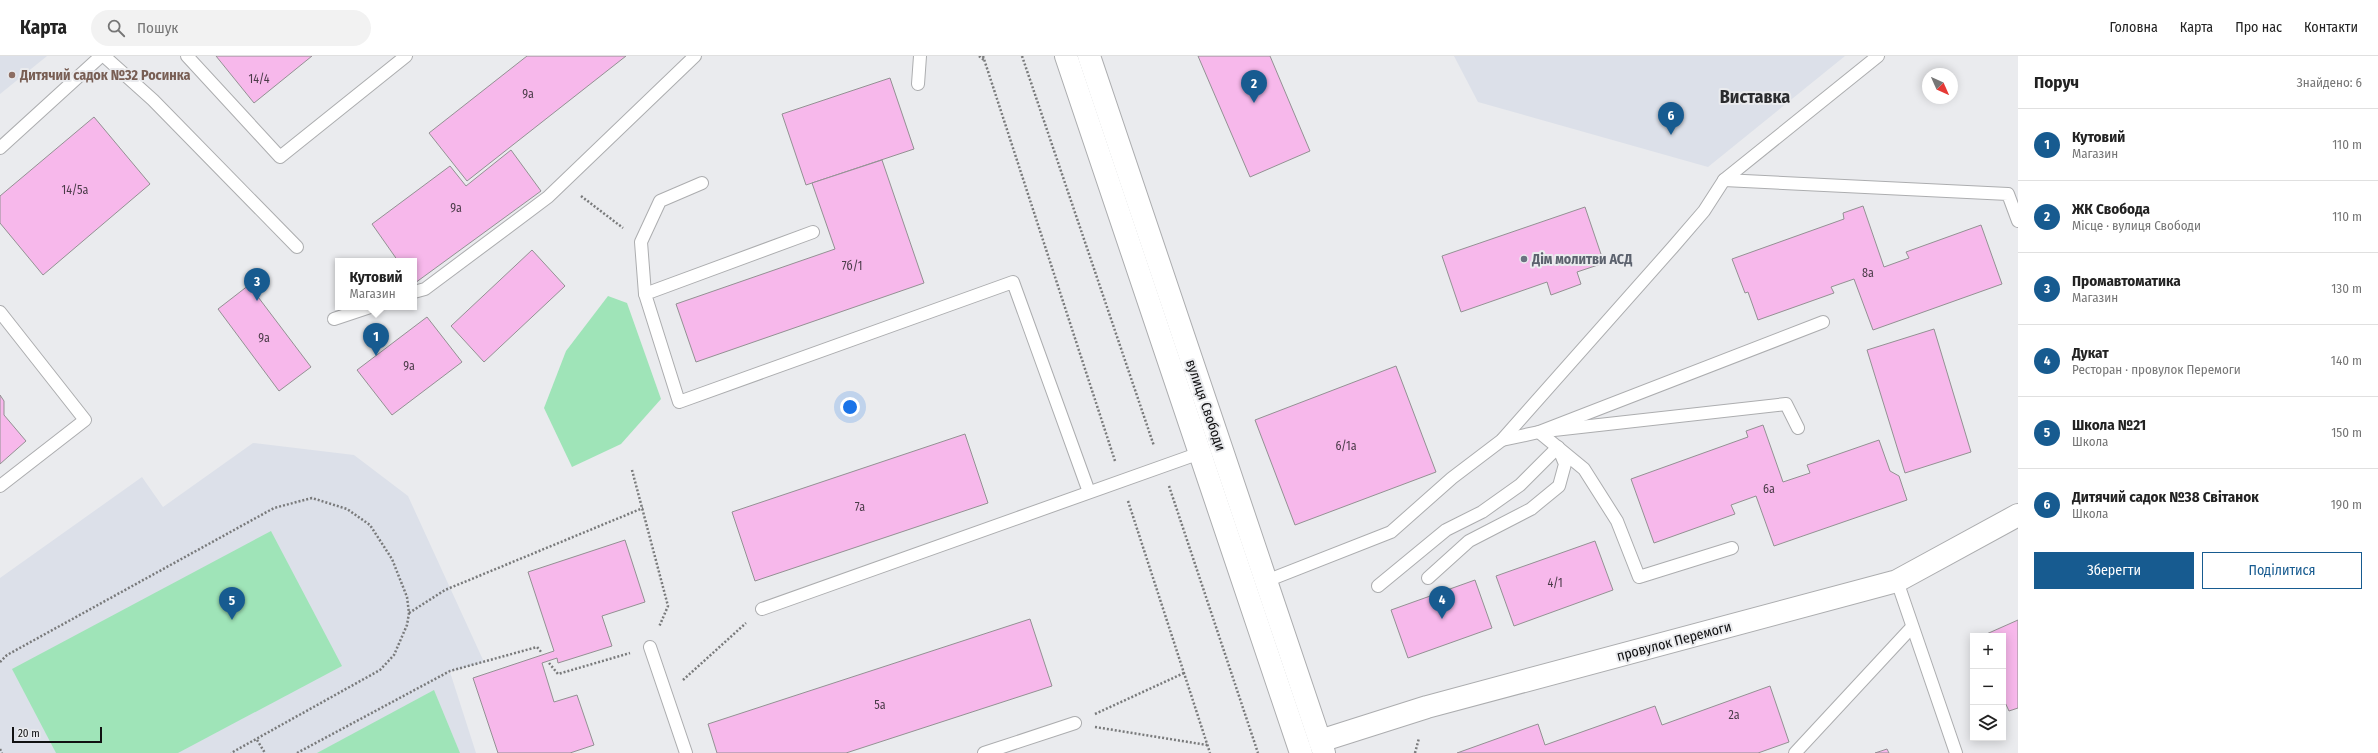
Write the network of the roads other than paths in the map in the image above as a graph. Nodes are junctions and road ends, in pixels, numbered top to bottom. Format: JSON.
{"nodes":[{"id":1,"x":103,"y":56,"type":"edge"},
{"id":2,"x":187,"y":56,"type":"edge"},
{"id":3,"x":406,"y":56,"type":"edge"},
{"id":4,"x":695,"y":56,"type":"edge"},
{"id":5,"x":920,"y":56,"type":"edge"},
{"id":6,"x":1066,"y":56,"type":"edge"},
{"id":7,"x":1089,"y":56,"type":"edge"},
{"id":8,"x":1878,"y":56,"type":"edge"},
{"id":9,"x":918,"y":84,"type":"dead end"},
{"id":10,"x":0,"y":148,"type":"edge"},
{"id":11,"x":1724,"y":180,"type":"junction"},
{"id":12,"x":702,"y":183,"type":"dead end"},
{"id":13,"x":2018,"y":221,"type":"edge"},
{"id":14,"x":812,"y":232,"type":"dead end"},
{"id":15,"x":297,"y":247,"type":"dead end"},
{"id":16,"x":417,"y":291,"type":"edge"},
{"id":17,"x":645,"y":294,"type":"junction"},
{"id":18,"x":361,"y":310,"type":"edge"},
{"id":19,"x":0,"y":312,"type":"edge"},
{"id":20,"x":334,"y":319,"type":"dead end"},
{"id":21,"x":1823,"y":322,"type":"dead end"},
{"id":22,"x":1798,"y":428,"type":"dead end"},
{"id":23,"x":1539,"y":432,"type":"junction"},
{"id":24,"x":1502,"y":440,"type":"junction"},
{"id":25,"x":1558,"y":447,"type":"junction"},
{"id":26,"x":1200,"y":453,"type":"junction"},
{"id":27,"x":0,"y":486,"type":"edge"},
{"id":28,"x":1089,"y":492,"type":"junction"},
{"id":29,"x":2018,"y":515,"type":"edge"},
{"id":30,"x":1732,"y":548,"type":"dead end"},
{"id":31,"x":1428,"y":578,"type":"dead end"},
{"id":32,"x":1266,"y":581,"type":"junction"},
{"id":33,"x":1897,"y":581,"type":"junction"},
{"id":34,"x":1378,"y":586,"type":"dead end"},
{"id":35,"x":762,"y":609,"type":"road end"},
{"id":36,"x":1912,"y":627,"type":"junction"},
{"id":37,"x":650,"y":647,"type":"road end"},
{"id":38,"x":1074,"y":723,"type":"road end"},
{"id":39,"x":1322,"y":747,"type":"edge"},
{"id":40,"x":686,"y":753,"type":"edge"},
{"id":41,"x":984,"y":753,"type":"edge"},
{"id":42,"x":1301,"y":753,"type":"edge"},
{"id":43,"x":1795,"y":753,"type":"edge"},
{"id":44,"x":1956,"y":753,"type":"edge"}],
"edges":[{"from":1,"to":10,"type":"lane"},
{"from":1,"to":15,"type":"lane"},
{"from":2,"to":3,"type":"lane"},
{"from":4,"to":16,"type":"lane"},
{"from":5,"to":9,"type":"lane"},
{"from":6,"to":26,"type":"main road","name":"вулиця Свободи"},
{"from":7,"to":32,"type":"main road","name":"вулиця Свободи"},
{"from":8,"to":11,"type":"lane"},
{"from":11,"to":13,"type":"lane"},
{"from":11,"to":24,"type":"lane"},
{"from":12,"to":17,"type":"lane"},
{"from":14,"to":17,"type":"lane"},
{"from":17,"to":28,"type":"lane"},
{"from":18,"to":20,"type":"lane"},
{"from":19,"to":27,"type":"lane"},
{"from":21,"to":23,"type":"lane"},
{"from":22,"to":23,"type":"lane"},
{"from":23,"to":24,"type":"lane"},
{"from":23,"to":25,"type":"lane"},
{"from":24,"to":32,"type":"lane"},
{"from":25,"to":30,"type":"lane"},
{"from":25,"to":31,"type":"lane"},
{"from":25,"to":34,"type":"lane"},
{"from":26,"to":28,"type":"lane"},
{"from":26,"to":42,"type":"main road","name":"вулиця Свободи"},
{"from":28,"to":35,"type":"lane"},
{"from":29,"to":33,"type":"main road","name":"провулок Перемоги"},
{"from":32,"to":39,"type":"main road","name":"вулиця Свободи"},
{"from":33,"to":36,"type":"lane"},
{"from":33,"to":39,"type":"main road","name":"провулок Перемоги"},
{"from":36,"to":43,"type":"lane"},
{"from":36,"to":44,"type":"lane"},
{"from":37,"to":40,"type":"lane"},
{"from":38,"to":41,"type":"lane"}]}
